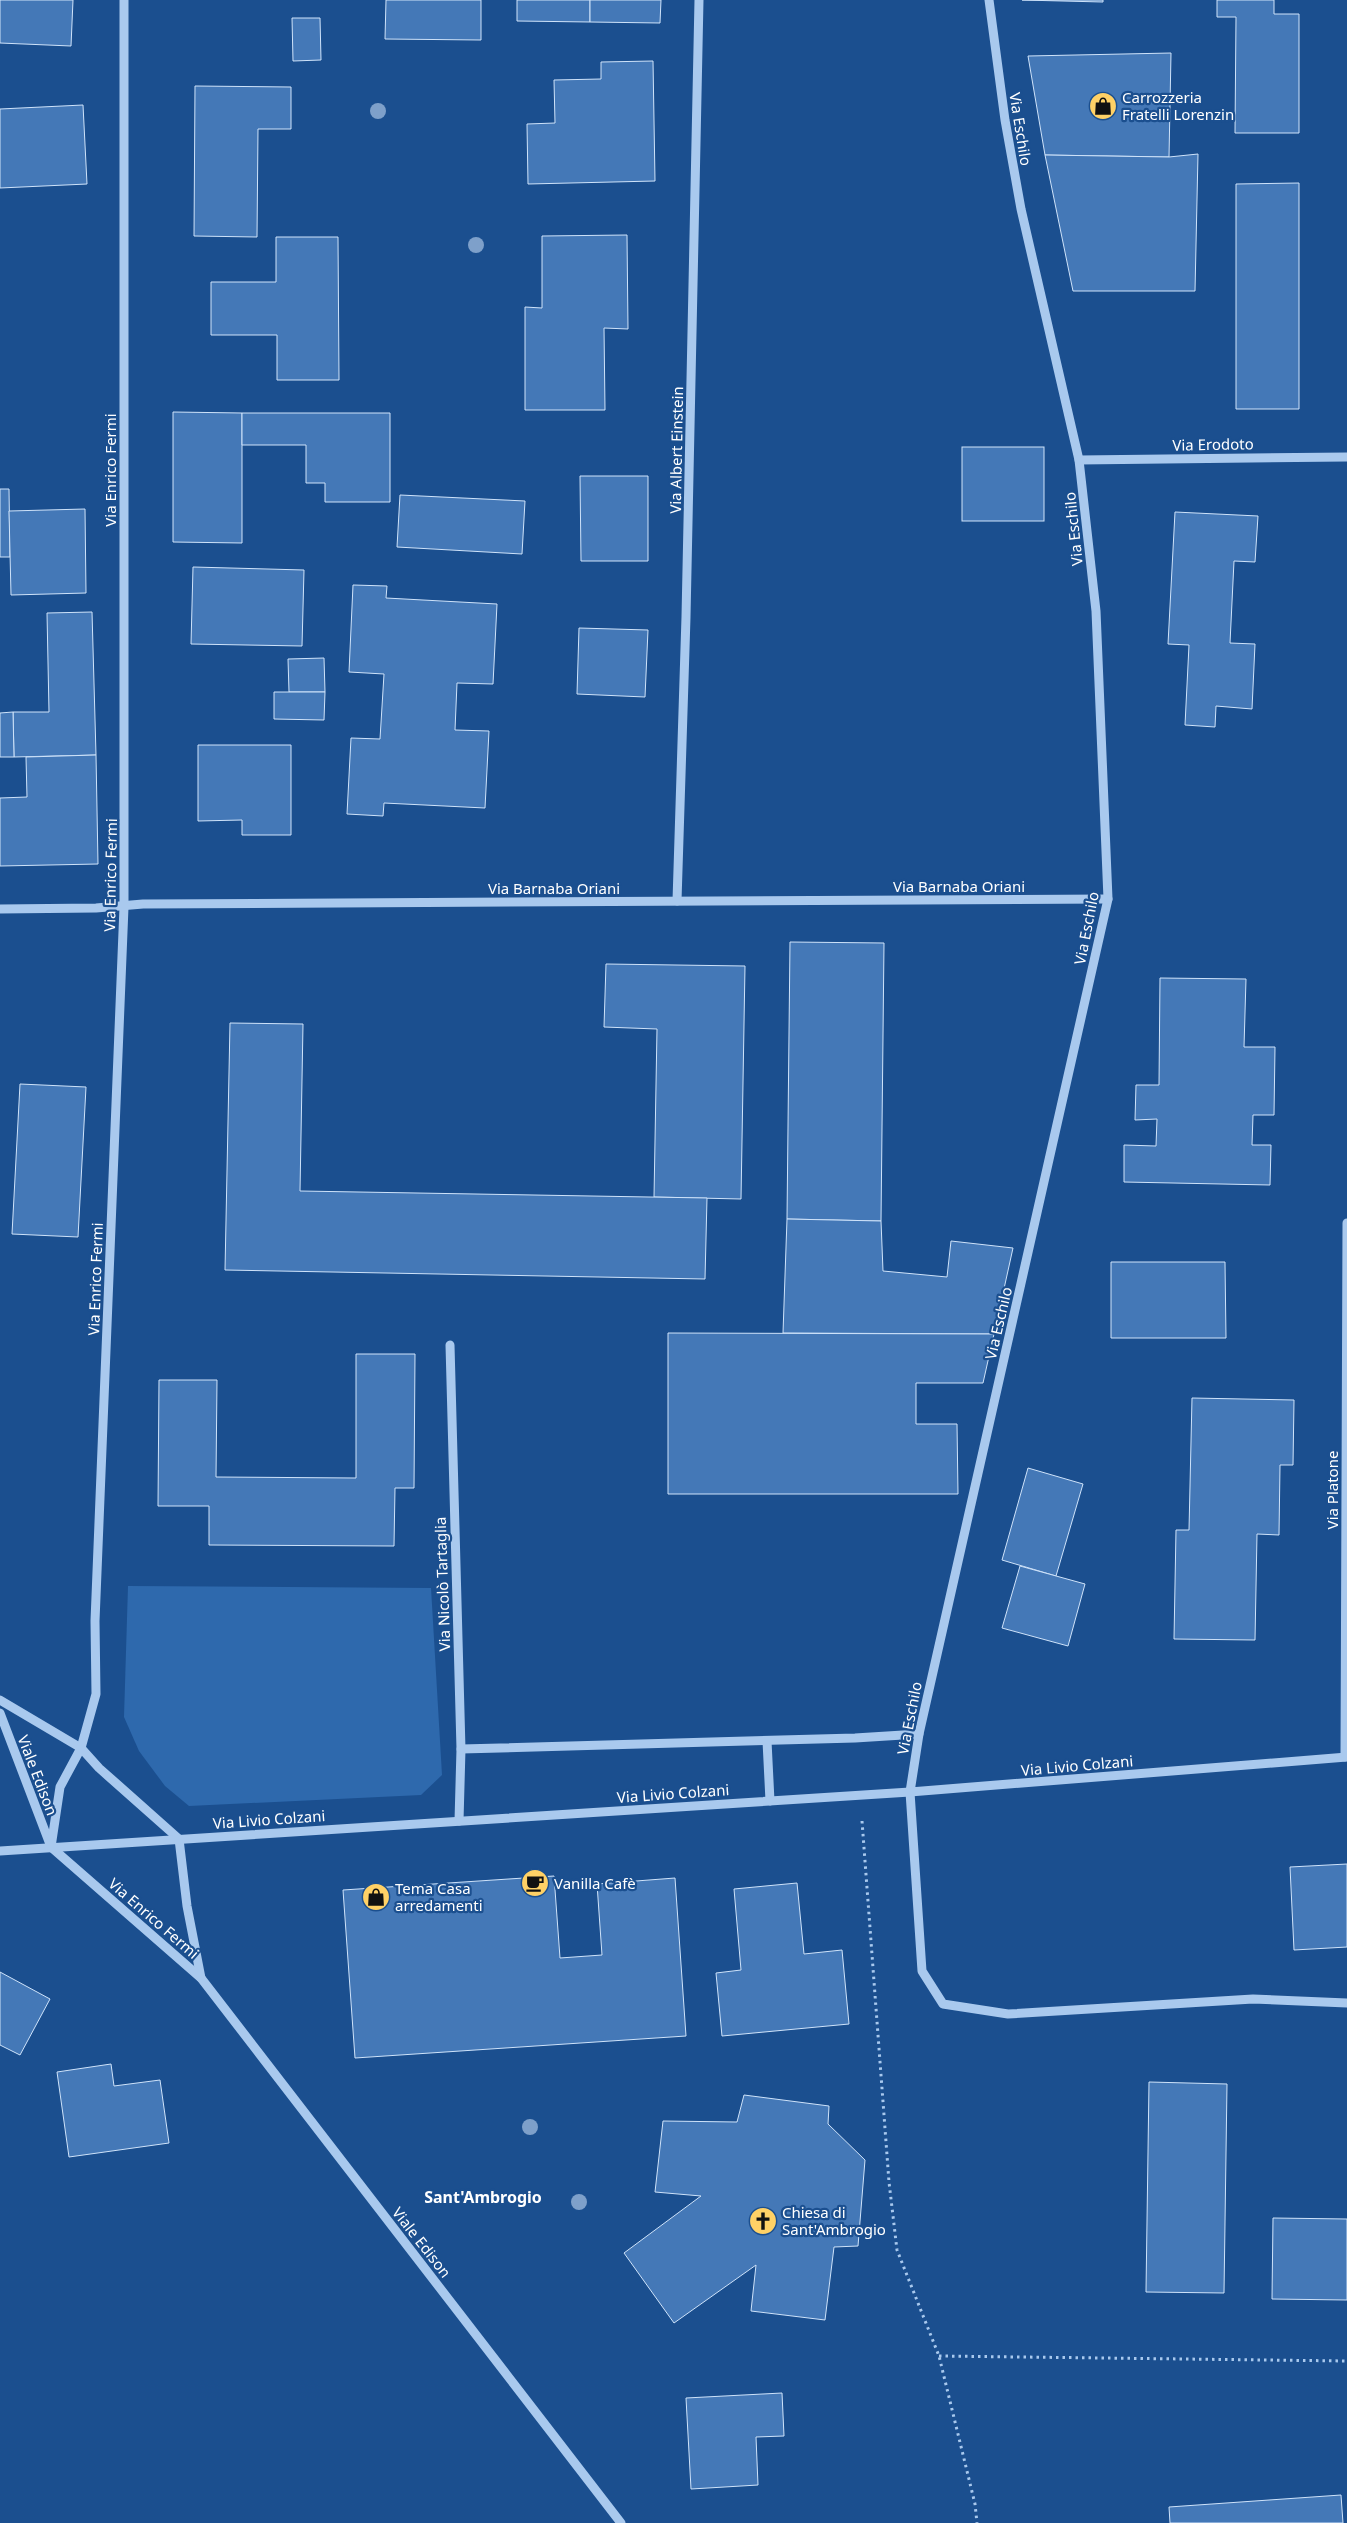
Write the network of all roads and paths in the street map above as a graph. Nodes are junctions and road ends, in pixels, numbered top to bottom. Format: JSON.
{"nodes":[{"id":1,"x":124,"y":0,"type":"edge"},
{"id":2,"x":699,"y":0,"type":"edge"},
{"id":3,"x":989,"y":0,"type":"edge"},
{"id":4,"x":1347,"y":456,"type":"edge"},
{"id":5,"x":1079,"y":460,"type":"junction"},
{"id":6,"x":1108,"y":899,"type":"junction"},
{"id":7,"x":677,"y":901,"type":"junction"},
{"id":8,"x":124,"y":907,"type":"junction"},
{"id":9,"x":0,"y":909,"type":"edge"},
{"id":10,"x":1347,"y":1223,"type":"edge"},
{"id":11,"x":450,"y":1345,"type":"dead end"},
{"id":12,"x":0,"y":1700,"type":"edge"},
{"id":13,"x":0,"y":1713,"type":"edge"},
{"id":14,"x":919,"y":1734,"type":"junction"},
{"id":15,"x":767,"y":1741,"type":"junction"},
{"id":16,"x":81,"y":1748,"type":"junction"},
{"id":17,"x":461,"y":1749,"type":"junction"},
{"id":18,"x":1346,"y":1757,"type":"edge"},
{"id":19,"x":910,"y":1792,"type":"junction"},
{"id":20,"x":860,"y":1795,"type":"junction"},
{"id":21,"x":770,"y":1801,"type":"junction"},
{"id":22,"x":459,"y":1821,"type":"junction"},
{"id":23,"x":179,"y":1839,"type":"junction"},
{"id":24,"x":51,"y":1847,"type":"junction"},
{"id":25,"x":0,"y":1850,"type":"edge"},
{"id":26,"x":201,"y":1978,"type":"junction"},
{"id":27,"x":1347,"y":2003,"type":"edge"},
{"id":28,"x":939,"y":2356,"type":"junction"},
{"id":29,"x":1347,"y":2361,"type":"edge"},
{"id":30,"x":621,"y":2523,"type":"edge"},
{"id":31,"x":977,"y":2523,"type":"edge"}],
"edges":[{"from":1,"to":8,"type":"street","name":"Via Enrico Fermi"},
{"from":2,"to":7,"type":"street","name":"Via Albert Einstein"},
{"from":3,"to":5,"type":"street","name":"Via Eschilo"},
{"from":4,"to":5,"type":"street","name":"Via Erodoto"},
{"from":5,"to":6,"type":"street","name":"Via Eschilo"},
{"from":6,"to":7,"type":"street","name":"Via Barnaba Oriani"},
{"from":6,"to":14,"type":"street","name":"Via Eschilo"},
{"from":7,"to":8,"type":"street","name":"Via Barnaba Oriani"},
{"from":8,"to":9,"type":"street","name":"Via Barnaba Oriani"},
{"from":8,"to":16,"type":"street","name":"Via Enrico Fermi"},
{"from":10,"to":18,"type":"street","name":"Via Platone"},
{"from":11,"to":17,"type":"street","name":"Via Nicolò Tartaglia"},
{"from":12,"to":16,"type":"street","name":"Viale Edison"},
{"from":13,"to":24,"type":"street","name":"Viale Edison"},
{"from":14,"to":15,"type":"street"},
{"from":14,"to":19,"type":"street","name":"Via Eschilo"},
{"from":15,"to":17,"type":"street"},
{"from":15,"to":21,"type":"street"},
{"from":16,"to":23,"type":"street"},
{"from":16,"to":24,"type":"street","name":"Via Enrico Fermi"},
{"from":17,"to":22,"type":"street","name":"Via Nicolò Tartaglia"},
{"from":18,"to":19,"type":"street","name":"Via Livio Colzani"},
{"from":19,"to":20,"type":"street","name":"Via Livio Colzani"},
{"from":19,"to":27,"type":"street","name":"Via Eschilo"},
{"from":20,"to":21,"type":"street","name":"Via Livio Colzani"},
{"from":20,"to":28,"type":"path"},
{"from":21,"to":22,"type":"street","name":"Via Livio Colzani"},
{"from":22,"to":23,"type":"street","name":"Via Livio Colzani"},
{"from":23,"to":24,"type":"street","name":"Via Livio Colzani"},
{"from":23,"to":26,"type":"street","name":"Via Enrico Fermi"},
{"from":24,"to":25,"type":"street","name":"Via Livio Colzani"},
{"from":24,"to":26,"type":"street","name":"Via Enrico Fermi"},
{"from":26,"to":30,"type":"street","name":"Viale Edison"},
{"from":28,"to":29,"type":"path"},
{"from":28,"to":31,"type":"path"}]}
